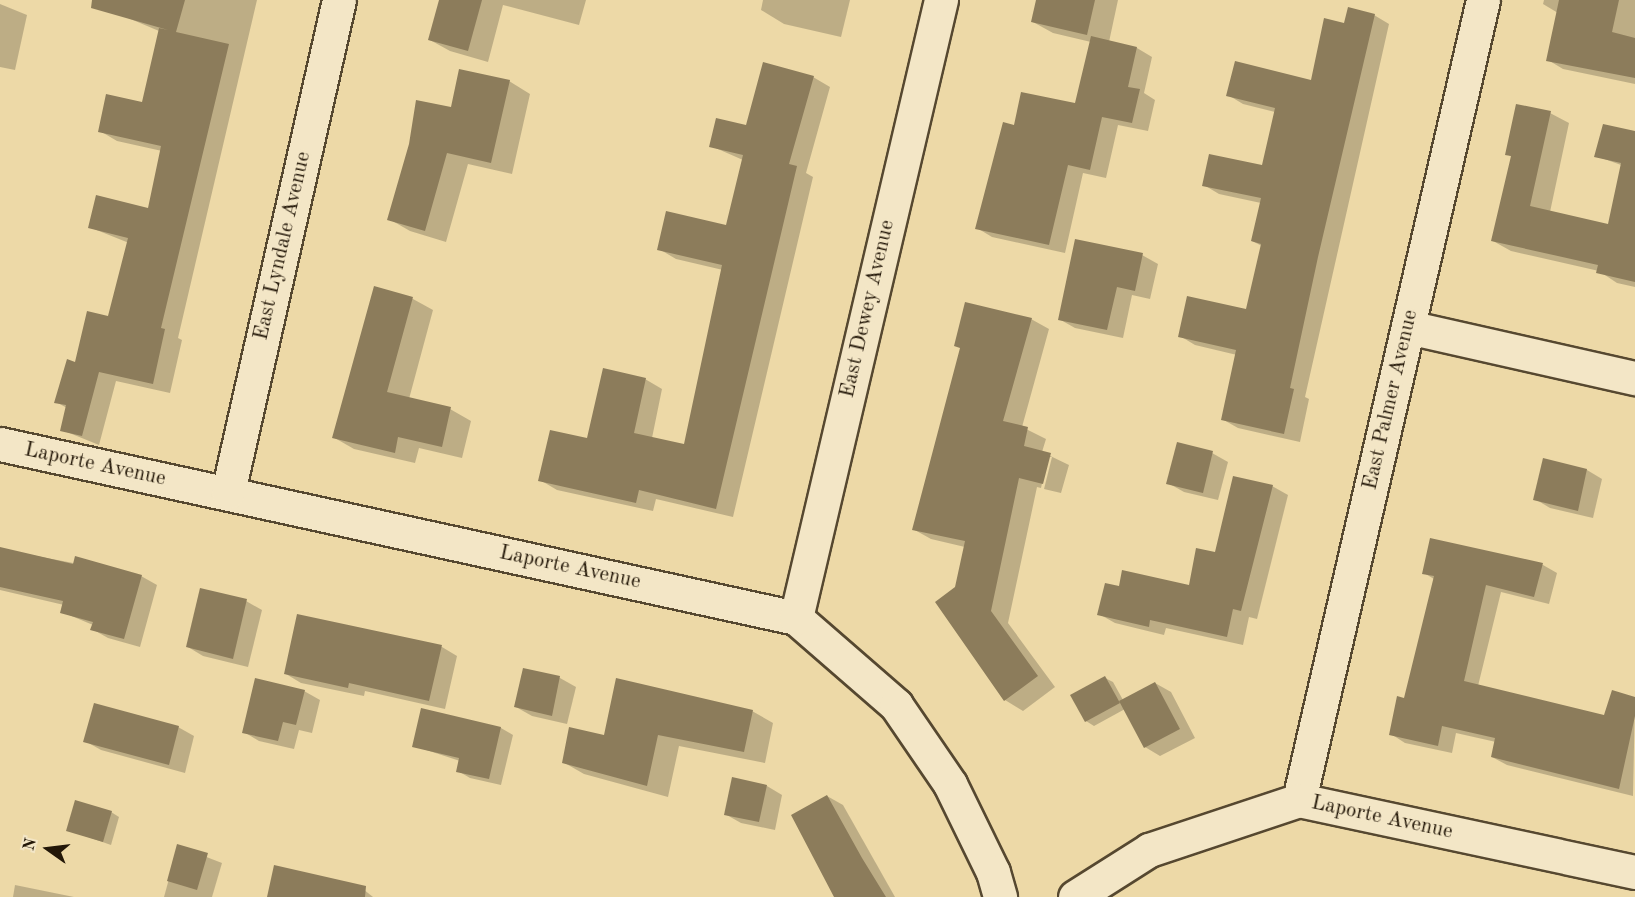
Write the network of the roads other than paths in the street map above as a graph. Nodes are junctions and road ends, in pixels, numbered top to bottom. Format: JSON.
{"nodes":[{"id":1,"x":339,"y":0,"type":"edge"},
{"id":2,"x":941,"y":0,"type":"edge"},
{"id":3,"x":1483,"y":0,"type":"edge"},
{"id":4,"x":1408,"y":327,"type":"junction"},
{"id":5,"x":1635,"y":378,"type":"edge"},
{"id":6,"x":0,"y":444,"type":"edge"},
{"id":7,"x":228,"y":492,"type":"junction"},
{"id":8,"x":796,"y":618,"type":"junction"},
{"id":9,"x":1299,"y":800,"type":"junction"},
{"id":10,"x":1635,"y":872,"type":"edge"},
{"id":11,"x":1000,"y":897,"type":"edge"},
{"id":12,"x":1076,"y":897,"type":"edge"}],
"edges":[{"from":1,"to":7,"type":"street","name":"East Lyndale Avenue"},
{"from":2,"to":8,"type":"street","name":"East Dewey Avenue"},
{"from":3,"to":4,"type":"street","name":"East Palmer Avenue"},
{"from":4,"to":5,"type":"street"},
{"from":4,"to":9,"type":"street","name":"East Palmer Avenue"},
{"from":6,"to":7,"type":"street","name":"Laporte Avenue"},
{"from":7,"to":8,"type":"street","name":"Laporte Avenue"},
{"from":8,"to":11,"type":"street","name":"Laporte Avenue"},
{"from":9,"to":10,"type":"street","name":"Laporte Avenue"},
{"from":9,"to":12,"type":"street","name":"Laporte Avenue"}]}
